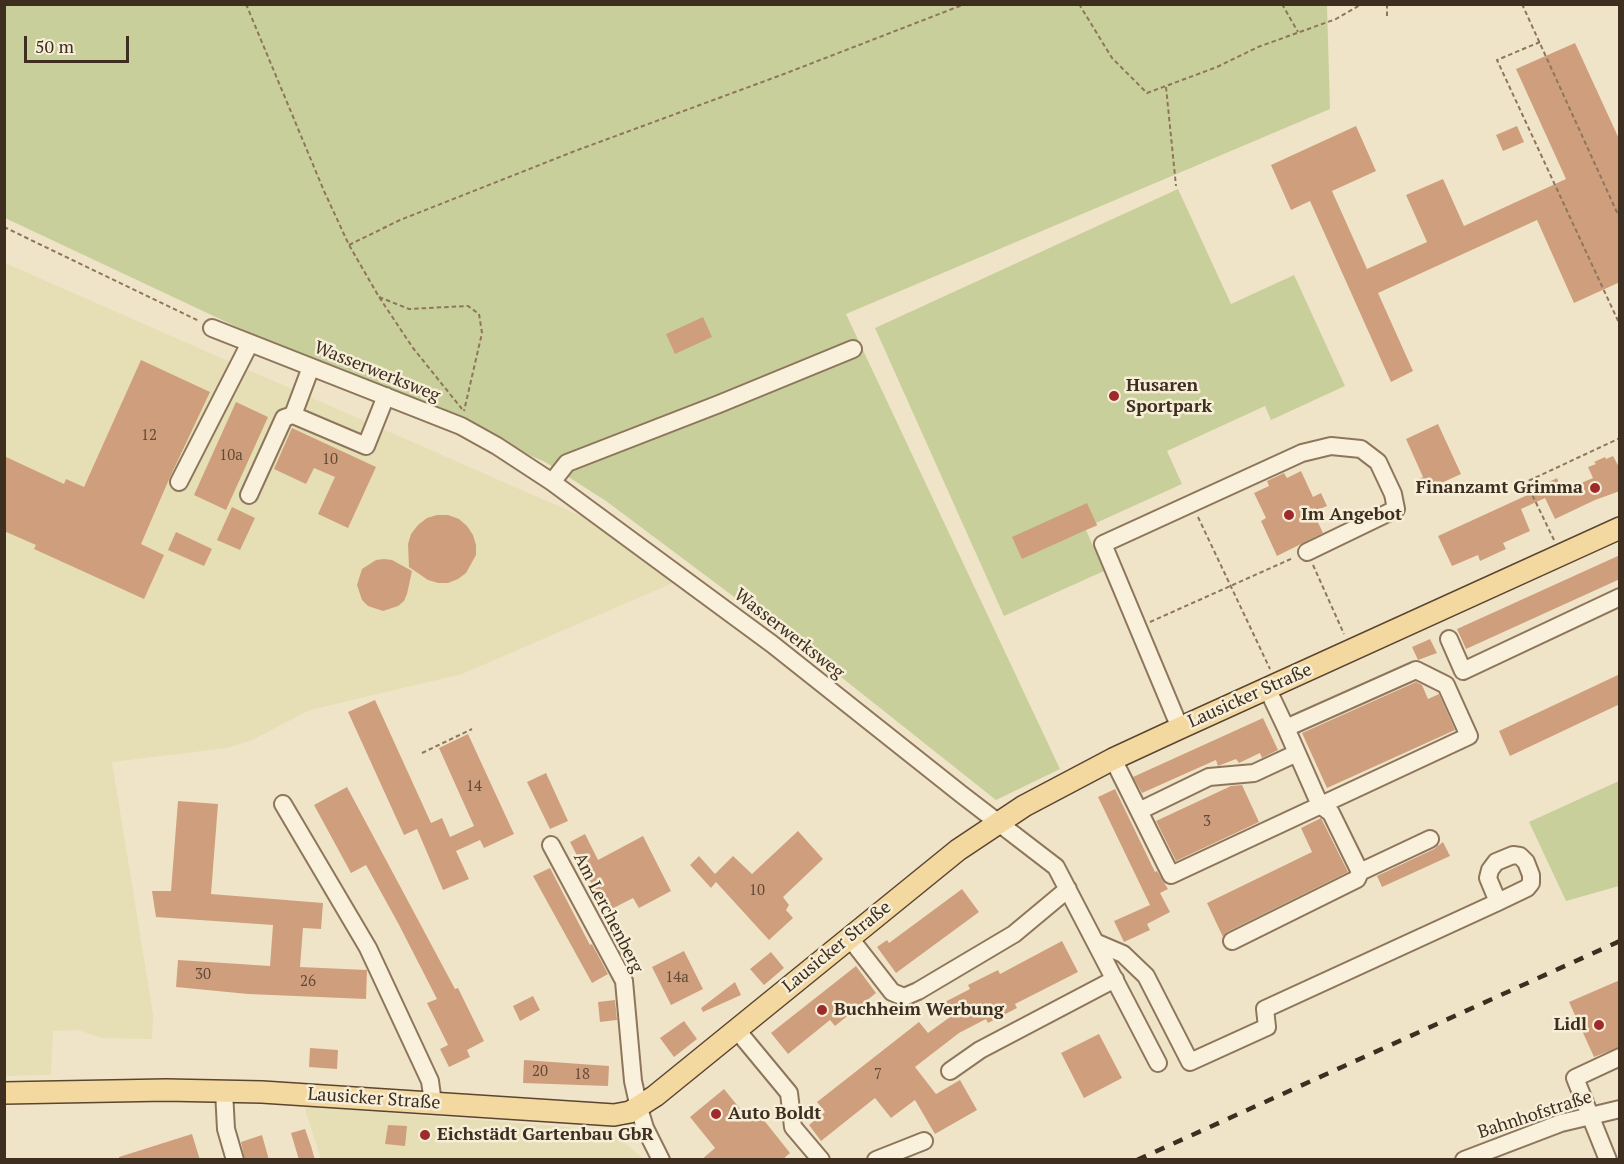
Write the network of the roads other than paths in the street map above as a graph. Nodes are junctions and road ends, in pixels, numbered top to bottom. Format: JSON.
{"nodes":[{"id":1,"x":212,"y":328,"type":"road end"},
{"id":2,"x":250,"y":343,"type":"junction"},
{"id":3,"x":853,"y":349,"type":"dead end"},
{"id":4,"x":311,"y":367,"type":"junction"},
{"id":5,"x":386,"y":396,"type":"junction"},
{"id":6,"x":293,"y":415,"type":"junction"},
{"id":7,"x":179,"y":482,"type":"dead end"},
{"id":8,"x":552,"y":482,"type":"junction"},
{"id":9,"x":249,"y":495,"type":"dead end"},
{"id":10,"x":1620,"y":528,"type":"edge"},
{"id":11,"x":1307,"y":552,"type":"road end"},
{"id":12,"x":1620,"y":597,"type":"edge"},
{"id":13,"x":1449,"y":639,"type":"dead end"},
{"id":14,"x":1272,"y":686,"type":"junction"},
{"id":15,"x":1180,"y":728,"type":"junction"},
{"id":16,"x":1286,"y":728,"type":"junction"},
{"id":17,"x":1297,"y":753,"type":"junction"},
{"id":18,"x":1113,"y":759,"type":"junction"},
{"id":19,"x":283,"y":804,"type":"dead end"},
{"id":20,"x":1320,"y":805,"type":"junction"},
{"id":21,"x":1139,"y":811,"type":"junction"},
{"id":22,"x":998,"y":823,"type":"junction"},
{"id":23,"x":1430,"y":839,"type":"dead end"},
{"id":24,"x":550,"y":845,"type":"dead end"},
{"id":25,"x":1360,"y":872,"type":"junction"},
{"id":26,"x":1068,"y":889,"type":"junction"},
{"id":27,"x":1498,"y":902,"type":"dead end"},
{"id":28,"x":849,"y":937,"type":"junction"},
{"id":29,"x":1232,"y":941,"type":"dead end"},
{"id":30,"x":1095,"y":942,"type":"junction"},
{"id":31,"x":1115,"y":979,"type":"junction"},
{"id":32,"x":736,"y":1029,"type":"junction"},
{"id":33,"x":1620,"y":1058,"type":"edge"},
{"id":34,"x":1158,"y":1063,"type":"dead end"},
{"id":35,"x":950,"y":1071,"type":"dead end"},
{"id":36,"x":224,"y":1091,"type":"junction"},
{"id":37,"x":4,"y":1093,"type":"edge"},
{"id":38,"x":433,"y":1103,"type":"junction"},
{"id":39,"x":639,"y":1108,"type":"junction"},
{"id":40,"x":1620,"y":1109,"type":"edge"},
{"id":41,"x":1591,"y":1115,"type":"junction"},
{"id":42,"x":924,"y":1141,"type":"dead end"},
{"id":43,"x":235,"y":1160,"type":"edge"},
{"id":44,"x":662,"y":1160,"type":"edge"},
{"id":45,"x":820,"y":1160,"type":"edge"},
{"id":46,"x":876,"y":1160,"type":"edge"},
{"id":47,"x":1464,"y":1160,"type":"edge"},
{"id":48,"x":1608,"y":1160,"type":"edge"}],
"edges":[{"from":1,"to":2,"type":"street","name":"Wasserwerksweg"},
{"from":2,"to":4,"type":"street","name":"Wasserwerksweg"},
{"from":2,"to":7,"type":"street"},
{"from":3,"to":8,"type":"street"},
{"from":4,"to":5,"type":"street","name":"Wasserwerksweg"},
{"from":4,"to":6,"type":"street"},
{"from":5,"to":6,"type":"street"},
{"from":5,"to":8,"type":"street","name":"Wasserwerksweg"},
{"from":6,"to":9,"type":"street"},
{"from":8,"to":22,"type":"street","name":"Wasserwerksweg"},
{"from":10,"to":14,"type":"main road","name":"Lausicker Straße"},
{"from":11,"to":15,"type":"street"},
{"from":12,"to":13,"type":"street"},
{"from":14,"to":15,"type":"main road","name":"Lausicker Straße"},
{"from":14,"to":16,"type":"street"},
{"from":15,"to":18,"type":"main road","name":"Lausicker Straße"},
{"from":16,"to":17,"type":"street"},
{"from":16,"to":20,"type":"street"},
{"from":17,"to":20,"type":"street"},
{"from":17,"to":21,"type":"street"},
{"from":18,"to":21,"type":"street"},
{"from":18,"to":22,"type":"main road","name":"Lausicker Straße"},
{"from":19,"to":38,"type":"street"},
{"from":20,"to":21,"type":"street"},
{"from":20,"to":25,"type":"street"},
{"from":22,"to":26,"type":"street","name":"Wasserwerksweg"},
{"from":22,"to":28,"type":"main road","name":"Lausicker Straße"},
{"from":23,"to":25,"type":"street"},
{"from":24,"to":39,"type":"street","name":"Am Lerchenberg"},
{"from":25,"to":29,"type":"street"},
{"from":26,"to":28,"type":"street"},
{"from":26,"to":30,"type":"street","name":"Wasserwerksweg"},
{"from":27,"to":30,"type":"street"},
{"from":28,"to":32,"type":"main road","name":"Lausicker Straße"},
{"from":30,"to":31,"type":"street","name":"Wasserwerksweg"},
{"from":31,"to":34,"type":"street","name":"Wasserwerksweg"},
{"from":31,"to":35,"type":"street"},
{"from":32,"to":39,"type":"main road","name":"Lausicker Straße"},
{"from":32,"to":45,"type":"street"},
{"from":33,"to":41,"type":"street"},
{"from":36,"to":37,"type":"main road","name":"Lausicker Straße"},
{"from":36,"to":38,"type":"main road","name":"Lausicker Straße"},
{"from":36,"to":43,"type":"street"},
{"from":38,"to":39,"type":"main road","name":"Lausicker Straße"},
{"from":39,"to":44,"type":"street","name":"Am Lerchenberg"},
{"from":40,"to":41,"type":"street","name":"Bahnhofstraße"},
{"from":41,"to":47,"type":"street","name":"Bahnhofstraße"},
{"from":41,"to":48,"type":"street"},
{"from":42,"to":46,"type":"street"}]}
